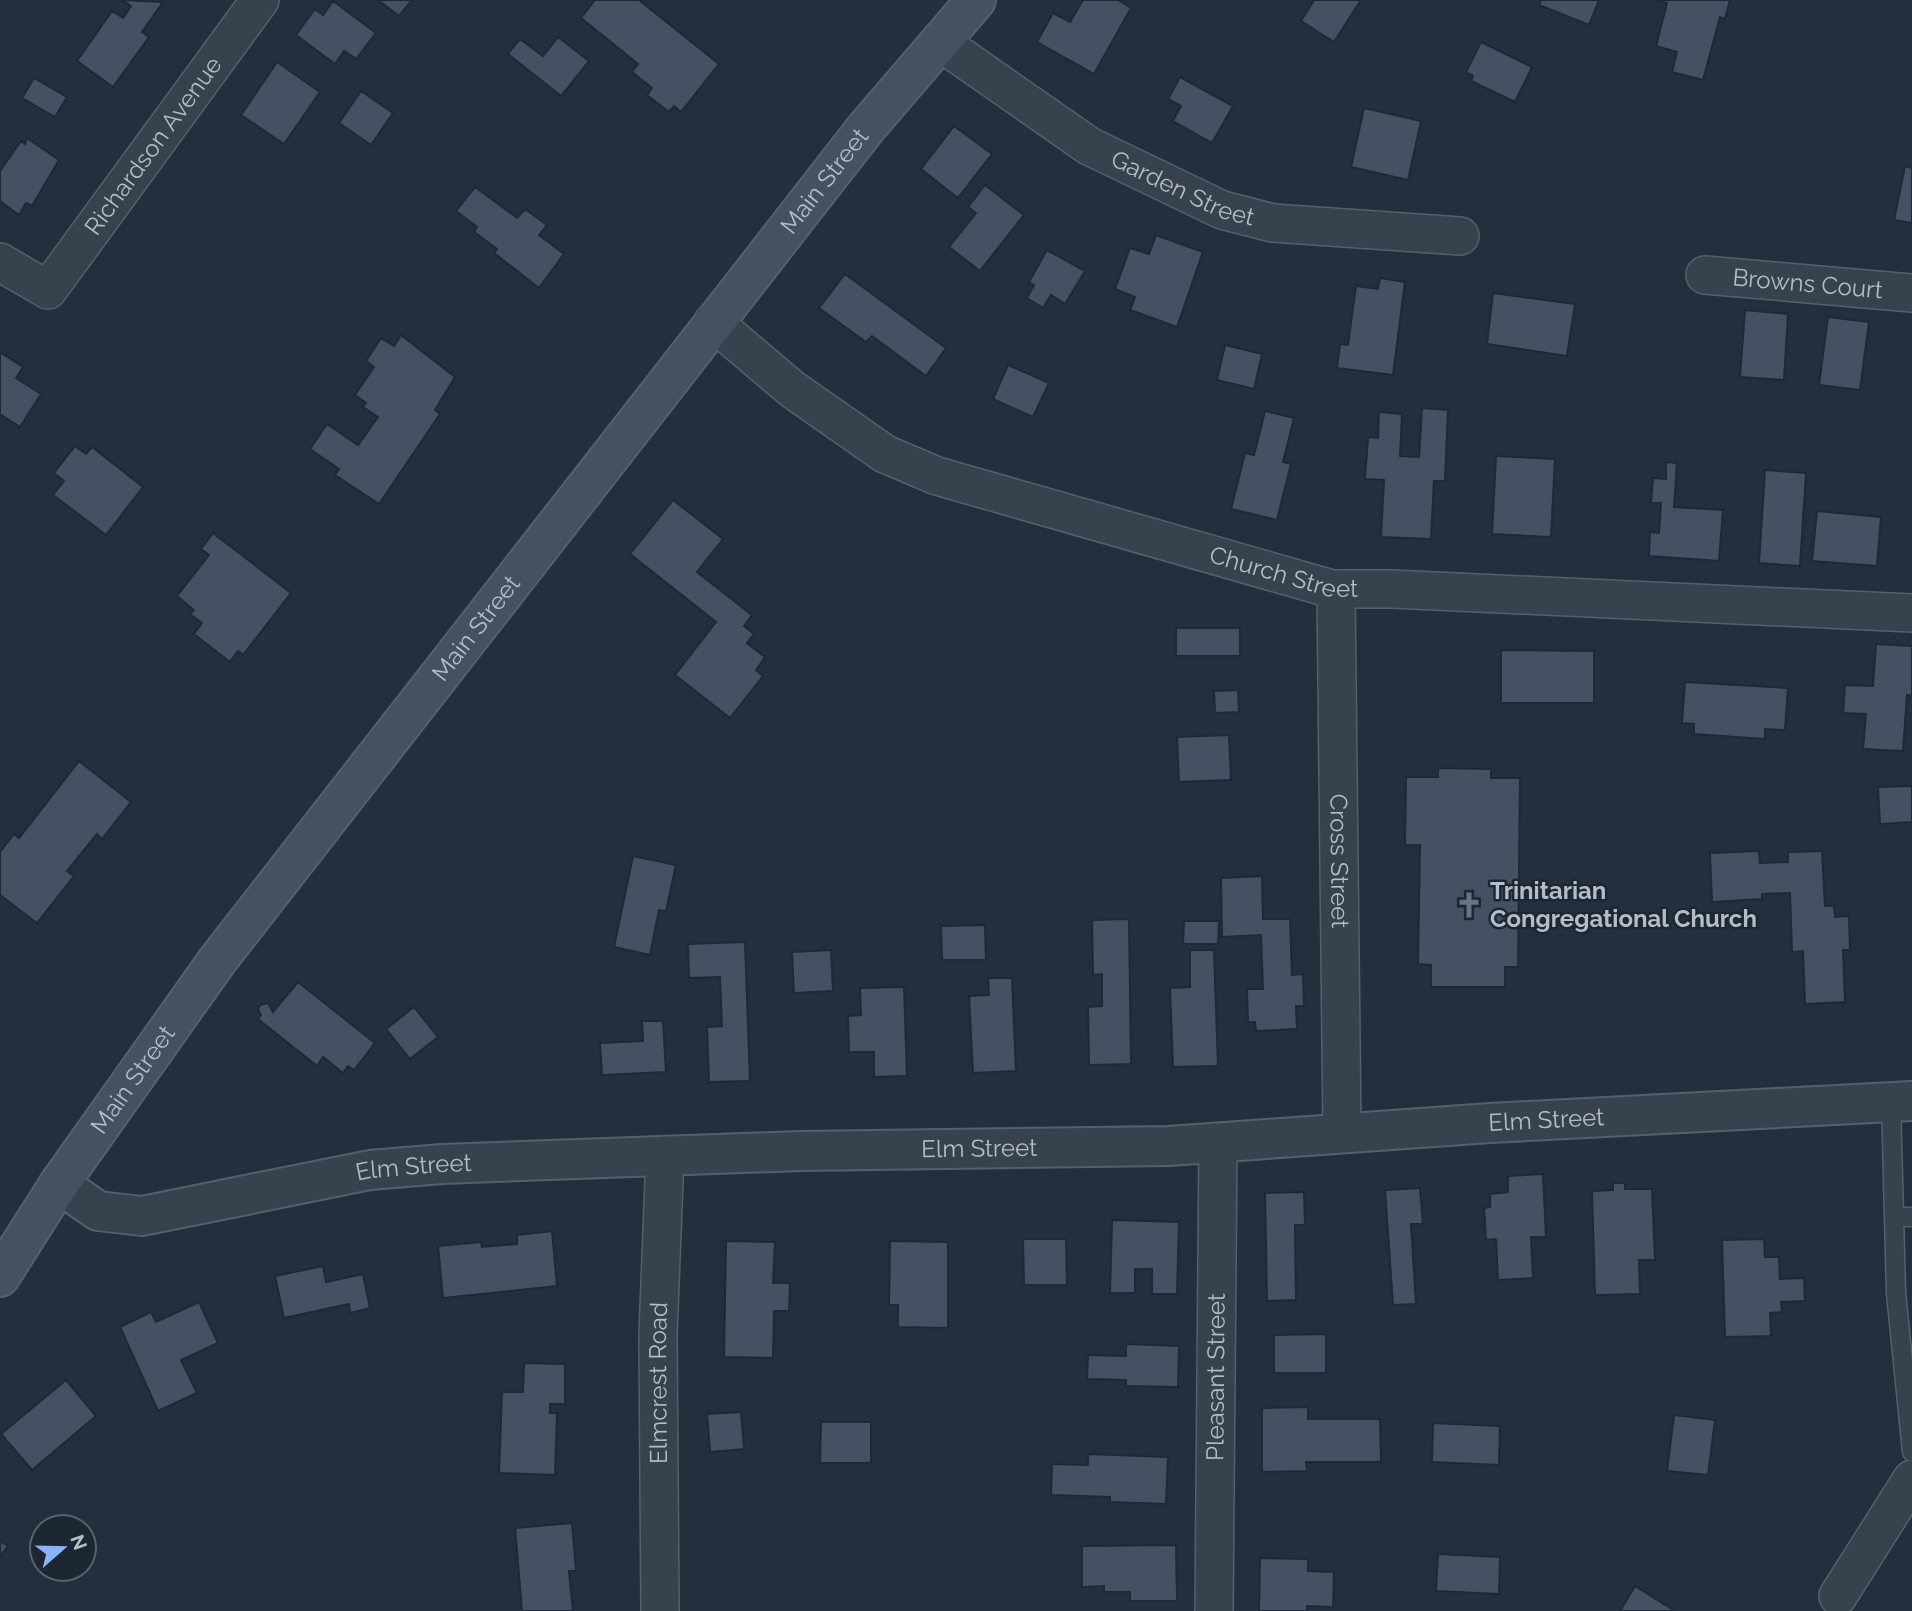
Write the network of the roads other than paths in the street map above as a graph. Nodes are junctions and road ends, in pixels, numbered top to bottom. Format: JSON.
{"nodes":[{"id":1,"x":260,"y":0,"type":"edge"},
{"id":2,"x":976,"y":0,"type":"edge"},
{"id":3,"x":940,"y":42,"type":"junction"},
{"id":4,"x":1460,"y":236,"type":"dead end"},
{"id":5,"x":0,"y":262,"type":"edge"},
{"id":6,"x":1705,"y":275,"type":"dead end"},
{"id":7,"x":1912,"y":293,"type":"edge"},
{"id":8,"x":713,"y":322,"type":"junction"},
{"id":9,"x":1336,"y":590,"type":"junction"},
{"id":10,"x":1912,"y":613,"type":"edge"},
{"id":11,"x":1901,"y":1101,"type":"edge"},
{"id":12,"x":1342,"y":1133,"type":"junction"},
{"id":13,"x":1218,"y":1143,"type":"junction"},
{"id":14,"x":664,"y":1155,"type":"junction"},
{"id":15,"x":59,"y":1184,"type":"junction"},
{"id":16,"x":1903,"y":1217,"type":"edge"},
{"id":17,"x":0,"y":1277,"type":"edge"},
{"id":18,"x":1912,"y":1452,"type":"edge"},
{"id":19,"x":1912,"y":1479,"type":"edge"},
{"id":20,"x":1838,"y":1596,"type":"dead end"},
{"id":21,"x":660,"y":1611,"type":"edge"},
{"id":22,"x":1214,"y":1611,"type":"edge"}],
"edges":[{"from":1,"to":5,"type":"street","name":"Richardson Avenue"},
{"from":2,"to":3,"type":"main road","name":"Main Street"},
{"from":3,"to":4,"type":"street","name":"Garden Street"},
{"from":3,"to":8,"type":"main road","name":"Main Street"},
{"from":6,"to":7,"type":"street","name":"Browns Court"},
{"from":8,"to":9,"type":"street","name":"Church Street"},
{"from":8,"to":15,"type":"main road","name":"Main Street"},
{"from":9,"to":10,"type":"street","name":"Church Street"},
{"from":9,"to":12,"type":"street","name":"Cross Street"},
{"from":11,"to":12,"type":"street","name":"Elm Street"},
{"from":11,"to":16,"type":"lane"},
{"from":12,"to":13,"type":"street","name":"Elm Street"},
{"from":13,"to":14,"type":"street","name":"Elm Street"},
{"from":13,"to":22,"type":"street","name":"Pleasant Street"},
{"from":14,"to":15,"type":"street","name":"Elm Street"},
{"from":14,"to":21,"type":"street","name":"Elmcrest Road"},
{"from":15,"to":17,"type":"main road","name":"Main Street"},
{"from":16,"to":18,"type":"lane"},
{"from":19,"to":20,"type":"street"}]}
